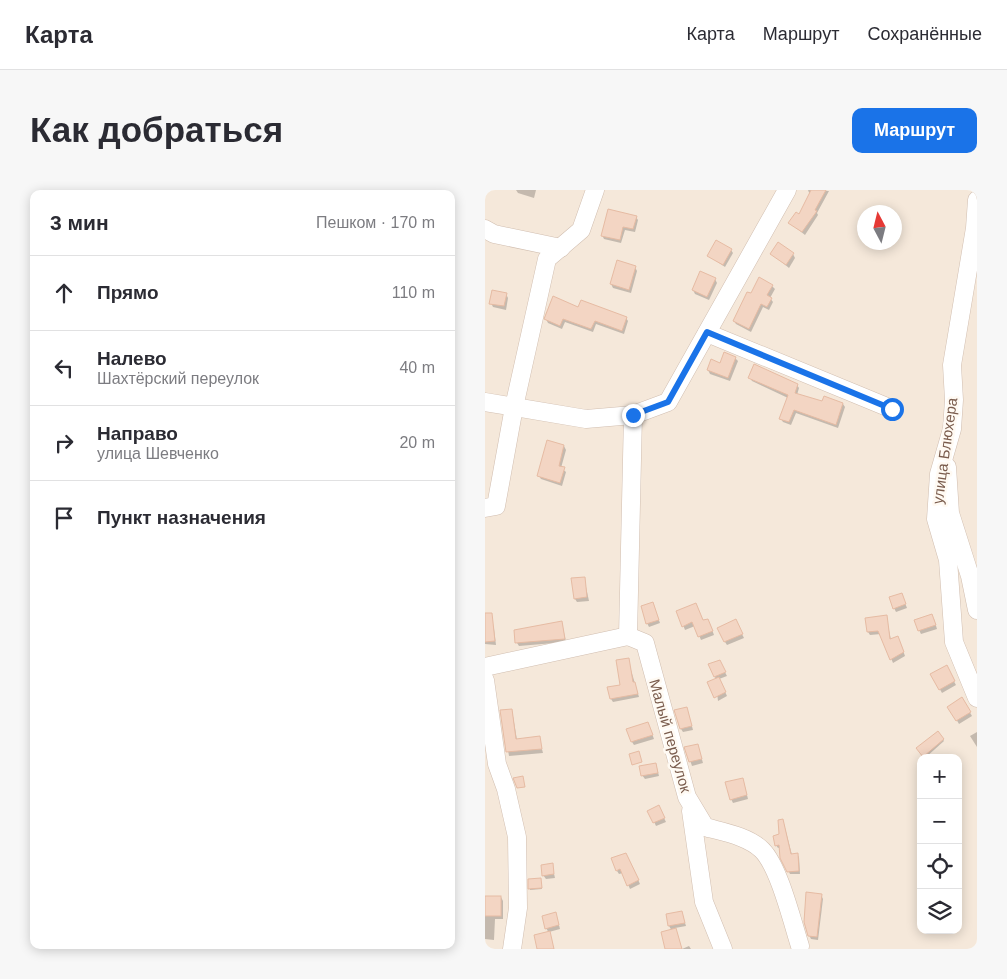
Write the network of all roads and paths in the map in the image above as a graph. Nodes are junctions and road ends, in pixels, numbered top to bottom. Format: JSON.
{"nodes":[{"id":1,"x":595,"y":190,"type":"edge"},
{"id":2,"x":787,"y":190,"type":"edge"},
{"id":3,"x":977,"y":200,"type":"edge"},
{"id":4,"x":485,"y":228,"type":"edge"},
{"id":5,"x":561,"y":248,"type":"junction"},
{"id":6,"x":707,"y":332,"type":"junction"},
{"id":7,"x":485,"y":402,"type":"edge"},
{"id":8,"x":514,"y":407,"type":"junction"},
{"id":9,"x":892,"y":409,"type":"dead end"},
{"id":10,"x":633,"y":415,"type":"junction"},
{"id":11,"x":945,"y":452,"type":"junction"},
{"id":12,"x":485,"y":508,"type":"edge"},
{"id":13,"x":977,"y":610,"type":"edge"},
{"id":14,"x":628,"y":636,"type":"junction"},
{"id":15,"x":485,"y":667,"type":"edge"},
{"id":16,"x":485,"y":680,"type":"edge"},
{"id":17,"x":977,"y":698,"type":"edge"},
{"id":18,"x":690,"y":800,"type":"junction"},
{"id":19,"x":800,"y":946,"type":"dead end"},
{"id":20,"x":512,"y":949,"type":"edge"},
{"id":21,"x":723,"y":949,"type":"edge"}],
"edges":[{"from":1,"to":5,"type":"street"},
{"from":2,"to":6,"type":"street"},
{"from":3,"to":11,"type":"street","name":"улица Блюхера"},
{"from":4,"to":5,"type":"street"},
{"from":5,"to":8,"type":"street"},
{"from":6,"to":9,"type":"street"},
{"from":6,"to":10,"type":"street"},
{"from":7,"to":8,"type":"street"},
{"from":8,"to":10,"type":"street"},
{"from":8,"to":12,"type":"street"},
{"from":10,"to":14,"type":"street"},
{"from":11,"to":13,"type":"street"},
{"from":11,"to":17,"type":"street","name":"улица Блюхера"},
{"from":14,"to":15,"type":"street"},
{"from":14,"to":18,"type":"street","name":"Малый переулок"},
{"from":16,"to":20,"type":"street"},
{"from":18,"to":19,"type":"street","name":"Малый переулок"},
{"from":18,"to":21,"type":"street"}]}
